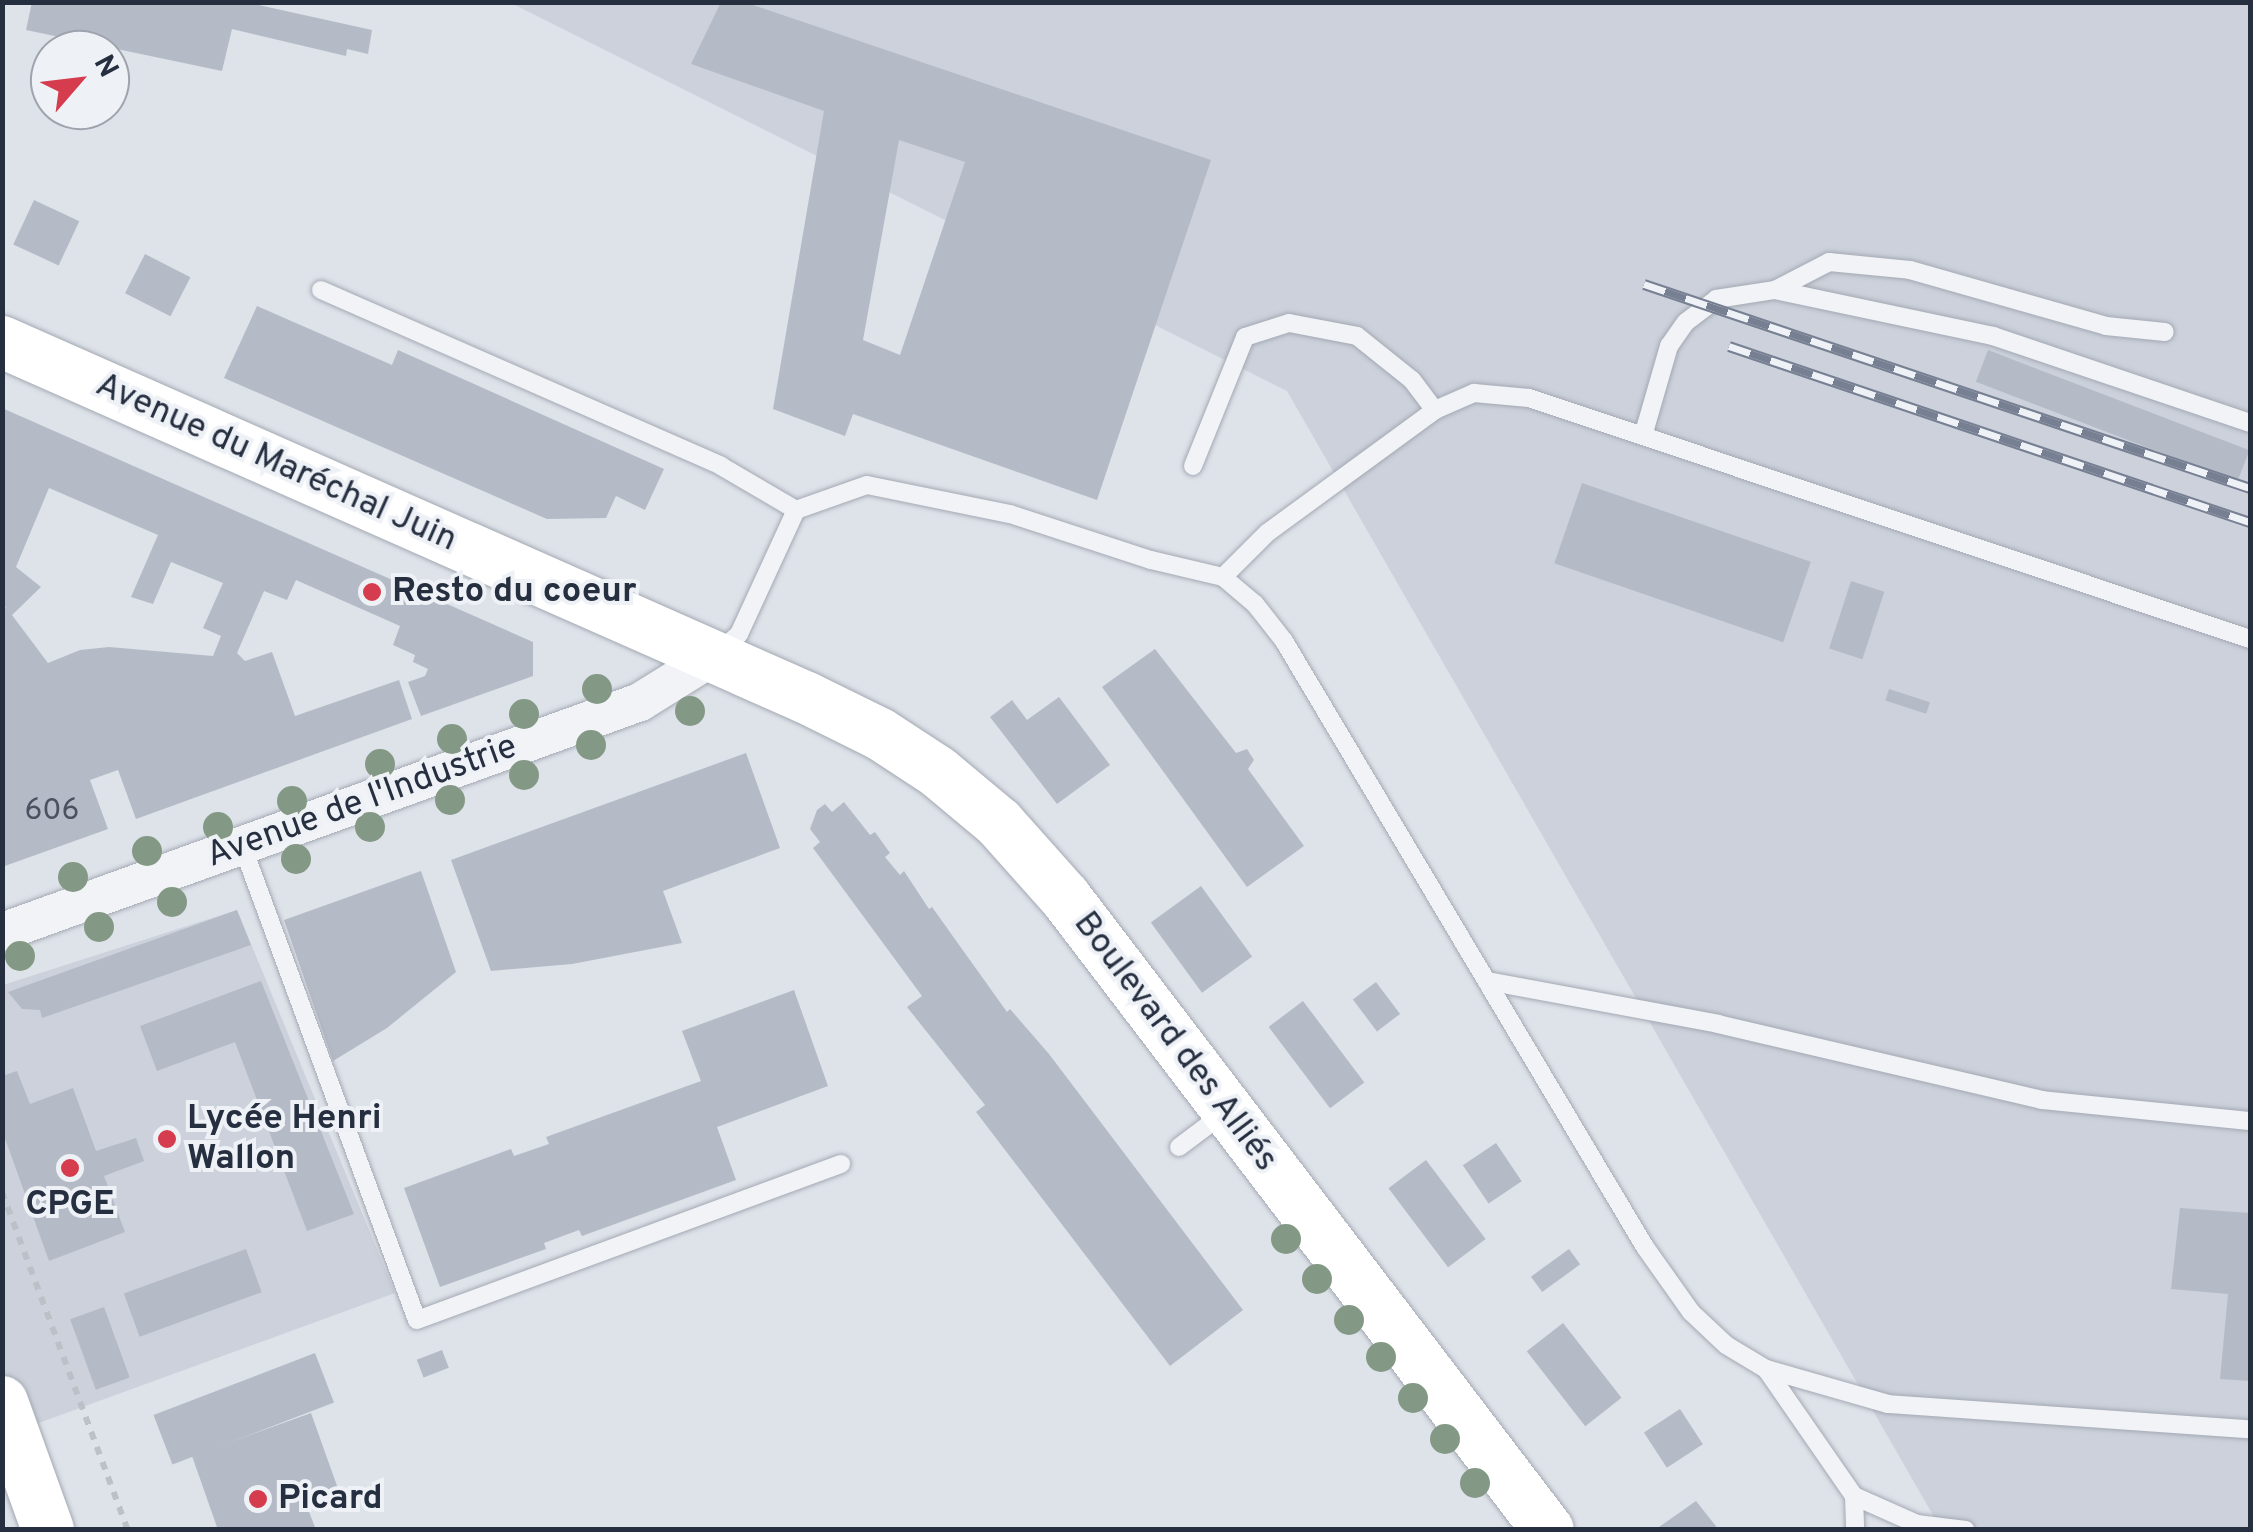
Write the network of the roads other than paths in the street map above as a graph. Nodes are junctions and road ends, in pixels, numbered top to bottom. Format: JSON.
{"nodes":[{"id":1,"x":321,"y":290,"type":"dead end"},
{"id":2,"x":1774,"y":290,"type":"junction"},
{"id":3,"x":2165,"y":332,"type":"dead end"},
{"id":4,"x":2,"y":342,"type":"edge"},
{"id":5,"x":1435,"y":410,"type":"junction"},
{"id":6,"x":2250,"y":423,"type":"edge"},
{"id":7,"x":1643,"y":436,"type":"junction"},
{"id":8,"x":1193,"y":466,"type":"dead end"},
{"id":9,"x":796,"y":510,"type":"junction"},
{"id":10,"x":1223,"y":577,"type":"junction"},
{"id":11,"x":2250,"y":640,"type":"edge"},
{"id":12,"x":714,"y":656,"type":"junction"},
{"id":13,"x":242,"y":845,"type":"junction"},
{"id":14,"x":2,"y":932,"type":"edge"},
{"id":15,"x":1487,"y":981,"type":"junction"},
{"id":16,"x":1228,"y":1110,"type":"junction"},
{"id":17,"x":2250,"y":1121,"type":"edge"},
{"id":18,"x":1179,"y":1146,"type":"dead end"},
{"id":19,"x":842,"y":1164,"type":"dead end"},
{"id":20,"x":1766,"y":1370,"type":"junction"},
{"id":21,"x":2,"y":1402,"type":"edge"},
{"id":22,"x":2250,"y":1429,"type":"edge"},
{"id":23,"x":1854,"y":1496,"type":"junction"},
{"id":24,"x":48,"y":1530,"type":"edge"},
{"id":25,"x":1548,"y":1530,"type":"edge"},
{"id":26,"x":1855,"y":1530,"type":"edge"},
{"id":27,"x":1966,"y":1530,"type":"edge"}],
"edges":[{"from":1,"to":9,"type":"lane"},
{"from":2,"to":3,"type":"lane"},
{"from":2,"to":6,"type":"lane"},
{"from":2,"to":7,"type":"lane"},
{"from":4,"to":12,"type":"main road","name":"Avenue du Maréchal Juin"},
{"from":5,"to":7,"type":"lane"},
{"from":5,"to":8,"type":"lane"},
{"from":5,"to":10,"type":"lane"},
{"from":7,"to":11,"type":"lane"},
{"from":9,"to":10,"type":"lane"},
{"from":9,"to":12,"type":"lane"},
{"from":10,"to":15,"type":"lane"},
{"from":12,"to":13,"type":"street","name":"Avenue de l'Industrie"},
{"from":12,"to":16,"type":"main road","name":"Boulevard des Alliés"},
{"from":13,"to":14,"type":"street","name":"Avenue de l'Industrie"},
{"from":13,"to":19,"type":"lane"},
{"from":15,"to":17,"type":"lane"},
{"from":15,"to":20,"type":"lane"},
{"from":16,"to":18,"type":"lane"},
{"from":16,"to":25,"type":"main road","name":"Boulevard des Alliés"},
{"from":20,"to":22,"type":"lane"},
{"from":20,"to":23,"type":"lane"},
{"from":21,"to":24,"type":"main road"},
{"from":23,"to":26,"type":"lane"},
{"from":23,"to":27,"type":"lane"}]}
